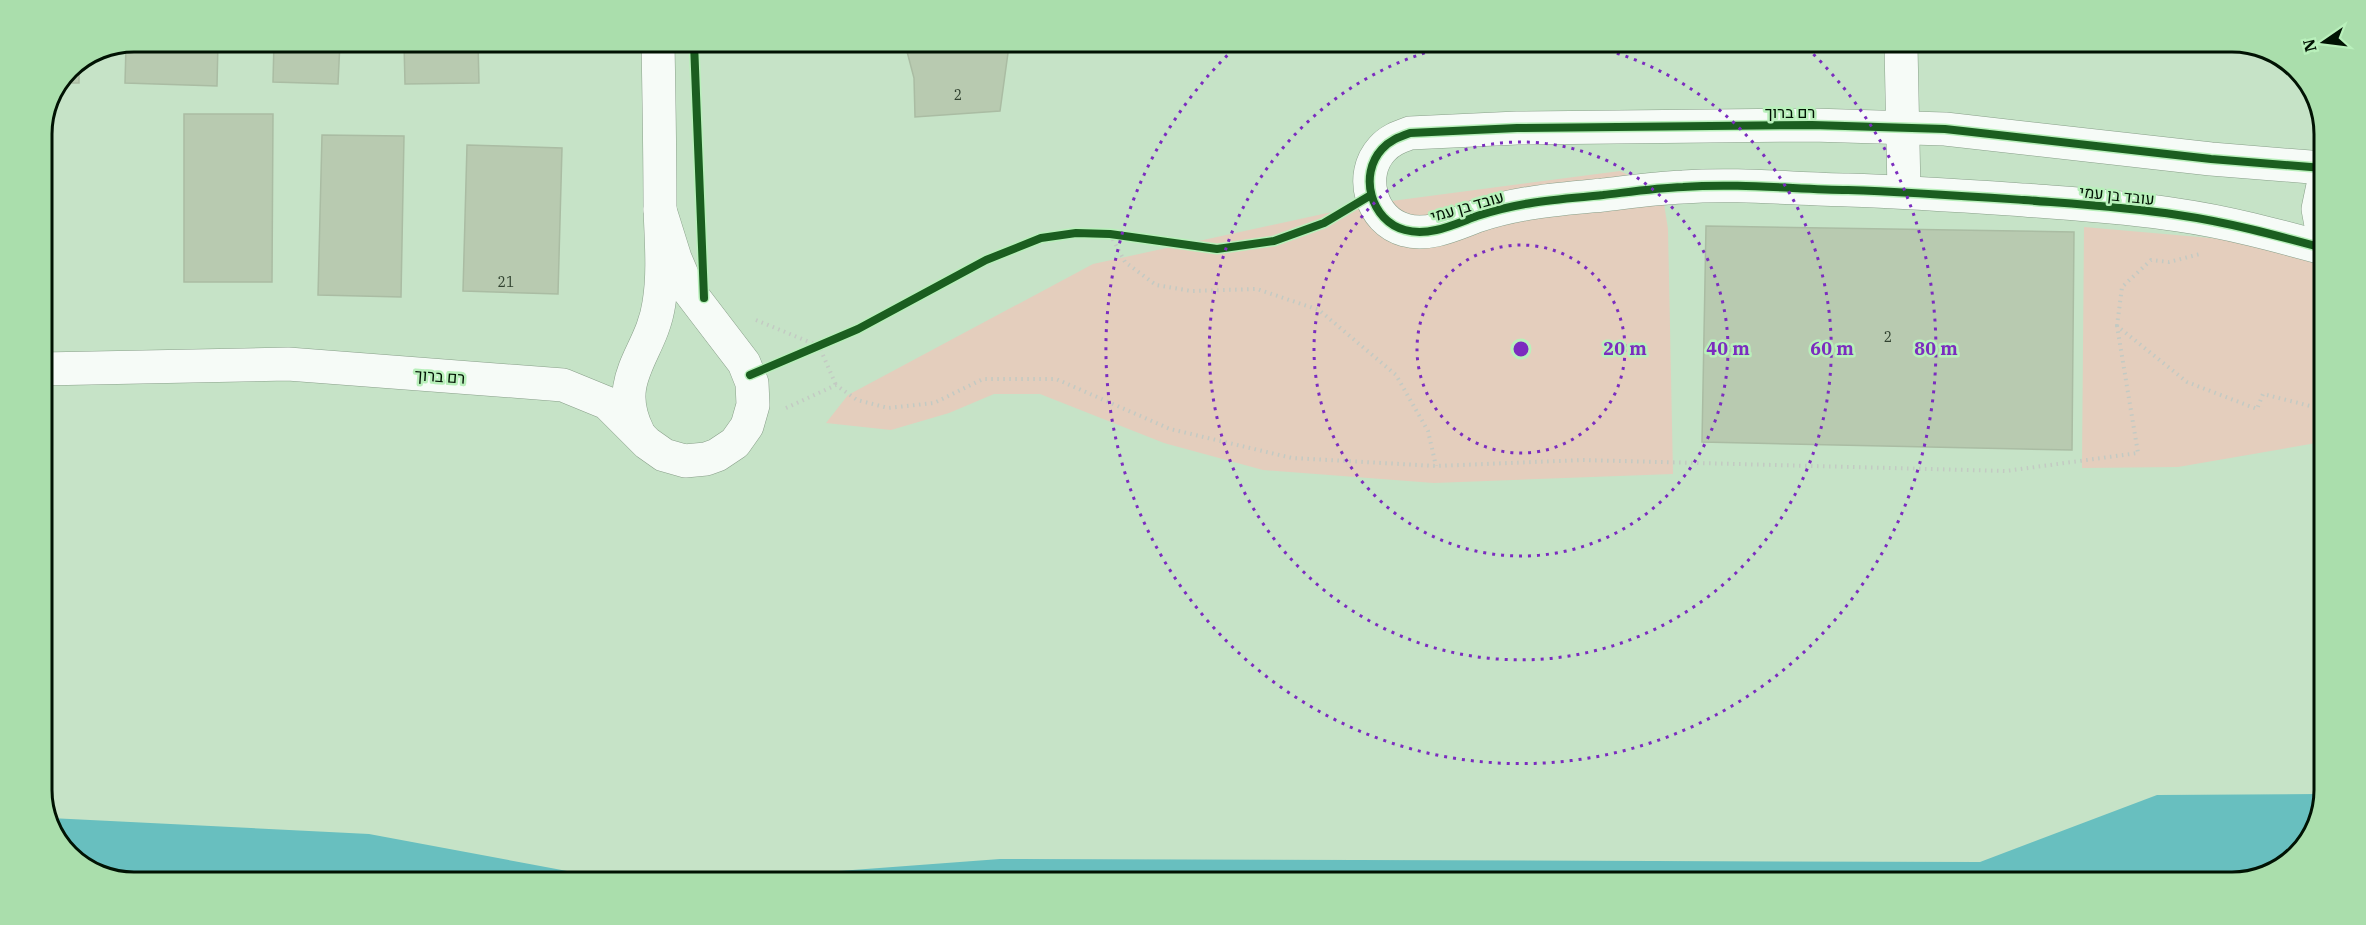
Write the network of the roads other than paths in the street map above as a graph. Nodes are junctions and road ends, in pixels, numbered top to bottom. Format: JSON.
{"nodes":[{"id":1,"x":658,"y":52,"type":"edge"},
{"id":2,"x":1901,"y":52,"type":"edge"},
{"id":3,"x":1676,"y":126,"type":"joint"},
{"id":4,"x":1904,"y":128,"type":"junction"},
{"id":5,"x":2313,"y":167,"type":"edge"},
{"id":6,"x":1904,"y":192,"type":"junction"},
{"id":7,"x":660,"y":210,"type":"junction"},
{"id":8,"x":2313,"y":245,"type":"edge"},
{"id":9,"x":52,"y":369,"type":"edge"},
{"id":10,"x":639,"y":435,"type":"junction"}],
"edges":[{"from":1,"to":7,"type":"street"},
{"from":2,"to":4,"type":"street"},
{"from":3,"to":4,"type":"street","name":"רם ברוך"},
{"from":3,"to":6,"type":"street","name":"עובד בן עמי"},
{"from":4,"to":5,"type":"street"},
{"from":4,"to":6,"type":"street"},
{"from":6,"to":8,"type":"street","name":"עובד בן עמי"},
{"from":7,"to":10,"type":"street"},
{"from":7,"to":10,"type":"street","name":"רם ברוך"},
{"from":9,"to":10,"type":"street","name":"רם ברוך"}]}
